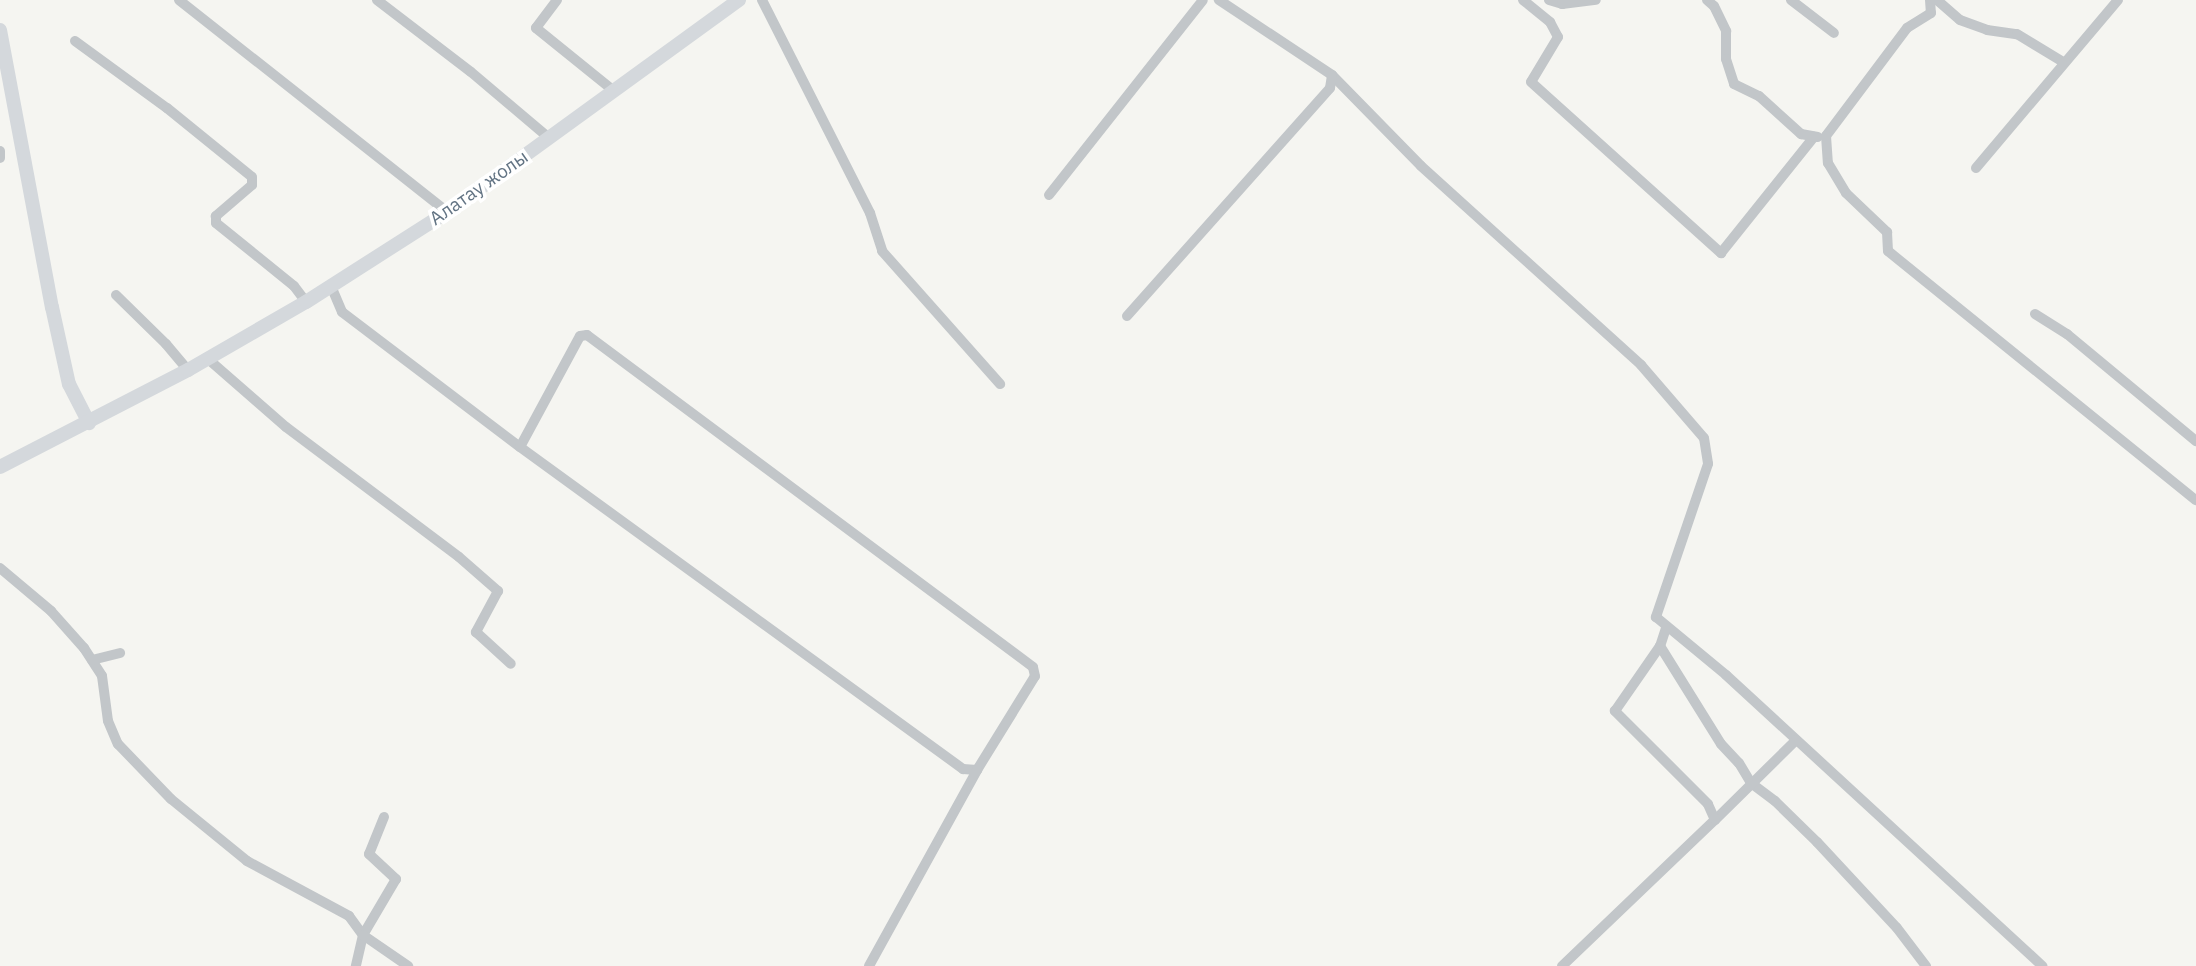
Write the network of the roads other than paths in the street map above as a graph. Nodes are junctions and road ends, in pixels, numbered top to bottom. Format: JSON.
{"nodes":[{"id":1,"x":179,"y":0,"type":"edge"},
{"id":2,"x":377,"y":0,"type":"edge"},
{"id":3,"x":557,"y":0,"type":"edge"},
{"id":4,"x":739,"y":0,"type":"edge"},
{"id":5,"x":762,"y":0,"type":"edge"},
{"id":6,"x":1203,"y":0,"type":"edge"},
{"id":7,"x":1219,"y":0,"type":"edge"},
{"id":8,"x":1523,"y":0,"type":"edge"},
{"id":9,"x":1549,"y":0,"type":"edge"},
{"id":10,"x":1596,"y":0,"type":"edge"},
{"id":11,"x":1707,"y":0,"type":"edge"},
{"id":12,"x":1791,"y":0,"type":"edge"},
{"id":13,"x":1930,"y":0,"type":"edge"},
{"id":14,"x":1937,"y":0,"type":"edge"},
{"id":15,"x":2118,"y":0,"type":"edge"},
{"id":16,"x":0,"y":30,"type":"edge"},
{"id":17,"x":1835,"y":33,"type":"dead end"},
{"id":18,"x":75,"y":41,"type":"dead end"},
{"id":19,"x":2063,"y":62,"type":"junction"},
{"id":20,"x":1332,"y":75,"type":"junction"},
{"id":21,"x":614,"y":91,"type":"junction"},
{"id":22,"x":1826,"y":136,"type":"junction"},
{"id":23,"x":1814,"y":137,"type":"junction"},
{"id":24,"x":549,"y":138,"type":"junction"},
{"id":25,"x":0,"y":150,"type":"edge"},
{"id":26,"x":0,"y":158,"type":"edge"},
{"id":27,"x":1976,"y":169,"type":"dead end"},
{"id":28,"x":1049,"y":195,"type":"dead end"},
{"id":29,"x":447,"y":212,"type":"junction"},
{"id":30,"x":331,"y":286,"type":"junction"},
{"id":31,"x":116,"y":295,"type":"dead end"},
{"id":32,"x":306,"y":302,"type":"junction"},
{"id":33,"x":2035,"y":314,"type":"dead end"},
{"id":34,"x":1127,"y":316,"type":"dead end"},
{"id":35,"x":208,"y":359,"type":"junction"},
{"id":36,"x":188,"y":370,"type":"junction"},
{"id":37,"x":1000,"y":384,"type":"dead end"},
{"id":38,"x":89,"y":423,"type":"junction"},
{"id":39,"x":2196,"y":441,"type":"edge"},
{"id":40,"x":520,"y":447,"type":"junction"},
{"id":41,"x":0,"y":467,"type":"edge"},
{"id":42,"x":2196,"y":500,"type":"edge"},
{"id":43,"x":0,"y":568,"type":"edge"},
{"id":44,"x":1666,"y":628,"type":"junction"},
{"id":45,"x":1660,"y":646,"type":"junction"},
{"id":46,"x":120,"y":653,"type":"dead end"},
{"id":47,"x":92,"y":660,"type":"junction"},
{"id":48,"x":511,"y":664,"type":"dead end"},
{"id":49,"x":1796,"y":740,"type":"junction"},
{"id":50,"x":977,"y":770,"type":"junction"},
{"id":51,"x":1751,"y":783,"type":"junction"},
{"id":52,"x":384,"y":817,"type":"dead end"},
{"id":53,"x":1715,"y":820,"type":"junction"},
{"id":54,"x":363,"y":934,"type":"junction"},
{"id":55,"x":356,"y":966,"type":"edge"},
{"id":56,"x":408,"y":966,"type":"edge"},
{"id":57,"x":869,"y":966,"type":"edge"},
{"id":58,"x":1562,"y":966,"type":"edge"},
{"id":59,"x":1926,"y":966,"type":"edge"},
{"id":60,"x":2043,"y":966,"type":"edge"}],
"edges":[{"from":1,"to":29,"type":"street"},
{"from":2,"to":24,"type":"street"},
{"from":3,"to":21,"type":"street"},
{"from":4,"to":21,"type":"main road","name":"Алатау жолы"},
{"from":5,"to":37,"type":"street"},
{"from":6,"to":28,"type":"street"},
{"from":7,"to":20,"type":"street"},
{"from":8,"to":23,"type":"street"},
{"from":9,"to":10,"type":"street"},
{"from":11,"to":23,"type":"street"},
{"from":12,"to":17,"type":"street"},
{"from":13,"to":22,"type":"street"},
{"from":14,"to":19,"type":"street"},
{"from":15,"to":19,"type":"street"},
{"from":16,"to":38,"type":"main road"},
{"from":18,"to":32,"type":"street"},
{"from":19,"to":27,"type":"street"},
{"from":20,"to":34,"type":"street"},
{"from":20,"to":44,"type":"street"},
{"from":21,"to":24,"type":"main road","name":"Алатау жолы"},
{"from":22,"to":23,"type":"street"},
{"from":22,"to":42,"type":"street"},
{"from":24,"to":29,"type":"main road","name":"Алатау жолы"},
{"from":25,"to":26,"type":"street"},
{"from":29,"to":30,"type":"main road","name":"Алатау жолы"},
{"from":30,"to":32,"type":"main road","name":"Алатау жолы"},
{"from":30,"to":40,"type":"street"},
{"from":31,"to":36,"type":"street"},
{"from":32,"to":35,"type":"main road","name":"Алатау жолы"},
{"from":33,"to":39,"type":"street"},
{"from":35,"to":36,"type":"main road","name":"Алатау жолы"},
{"from":35,"to":48,"type":"street"},
{"from":36,"to":38,"type":"main road"},
{"from":38,"to":41,"type":"main road"},
{"from":40,"to":50,"type":"street"},
{"from":40,"to":50,"type":"street"},
{"from":43,"to":47,"type":"street"},
{"from":44,"to":45,"type":"street"},
{"from":44,"to":49,"type":"street"},
{"from":45,"to":51,"type":"street"},
{"from":45,"to":53,"type":"street"},
{"from":46,"to":47,"type":"street"},
{"from":47,"to":54,"type":"street"},
{"from":49,"to":51,"type":"street"},
{"from":49,"to":60,"type":"street"},
{"from":50,"to":57,"type":"street"},
{"from":51,"to":53,"type":"street"},
{"from":51,"to":59,"type":"street"},
{"from":52,"to":54,"type":"street"},
{"from":53,"to":58,"type":"street"},
{"from":54,"to":55,"type":"street"},
{"from":54,"to":56,"type":"street"}]}
